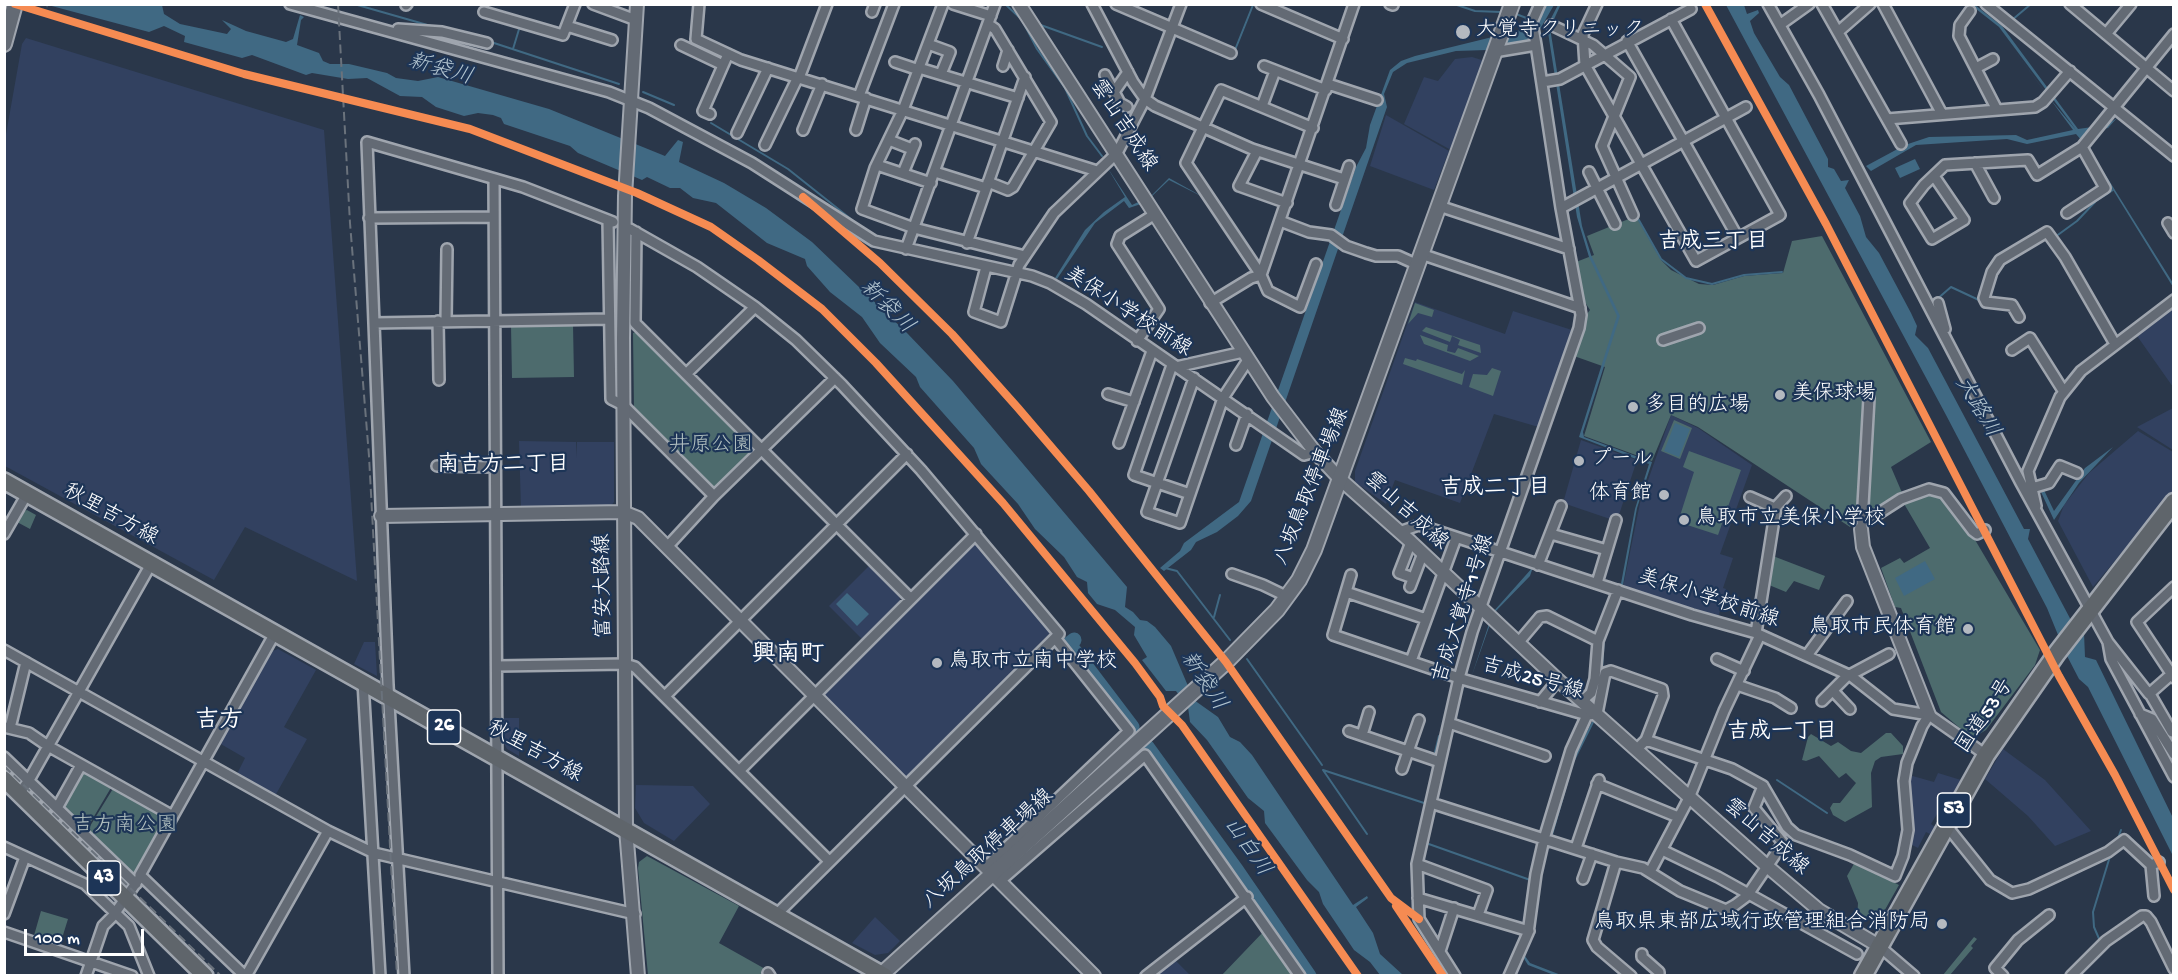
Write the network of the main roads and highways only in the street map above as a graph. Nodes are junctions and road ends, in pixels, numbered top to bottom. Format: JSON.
{"nodes":[{"id":1,"x":1512,"y":4,"type":"edge"},
{"id":2,"x":10,"y":16,"type":"edge"},
{"id":3,"x":4,"y":44,"type":"edge"},
{"id":4,"x":4,"y":481,"type":"edge"},
{"id":5,"x":2173,"y":504,"type":"edge"},
{"id":6,"x":4,"y":779,"type":"edge"},
{"id":7,"x":12,"y":794,"type":"edge"},
{"id":8,"x":119,"y":905,"type":"junction"},
{"id":9,"x":193,"y":975,"type":"edge"},
{"id":10,"x":205,"y":975,"type":"edge"},
{"id":11,"x":882,"y":975,"type":"edge"},
{"id":12,"x":1863,"y":975,"type":"edge"}],
"edges":[{"from":1,"to":11,"type":"main road","name":"八坂鳥取停車場線"},
{"from":2,"to":3,"type":"main road"},
{"from":4,"to":11,"type":"main road","name":"秋里吉方線","number":"26"},
{"from":5,"to":12,"type":"highway","name":"国道53号","number":"53"},
{"from":6,"to":7,"type":"main road","number":"43"},
{"from":7,"to":8,"type":"main road","number":"43"},
{"from":8,"to":9,"type":"main road","number":"43"},
{"from":8,"to":10,"type":"main road","number":"43"}]}
